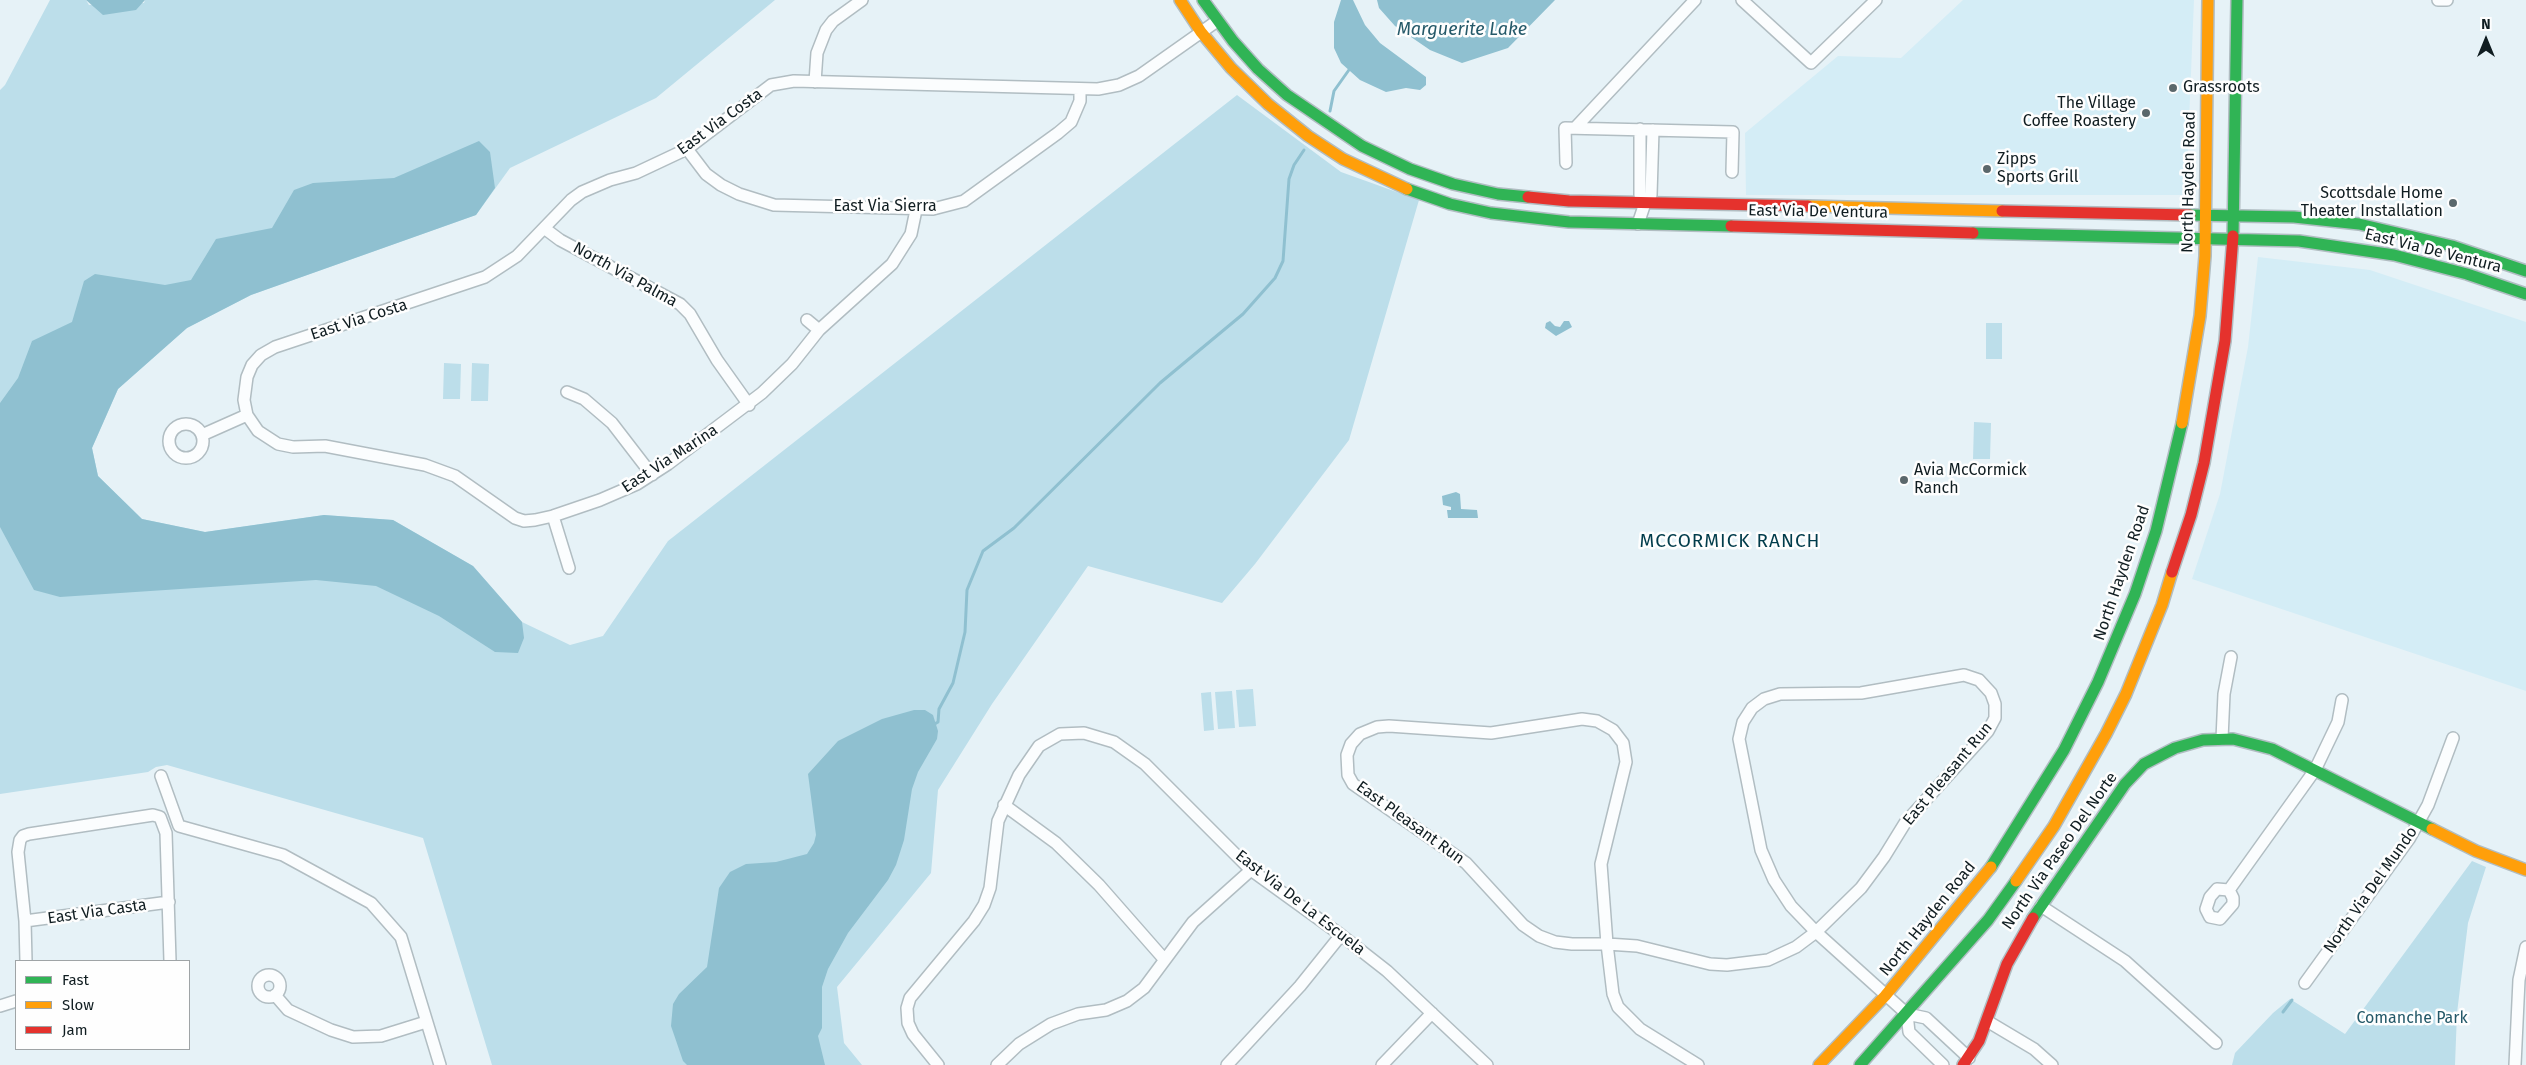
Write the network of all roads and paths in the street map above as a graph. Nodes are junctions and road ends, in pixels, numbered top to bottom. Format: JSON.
{"nodes":[{"id":1,"x":862,"y":0,"type":"edge"},
{"id":2,"x":1180,"y":0,"type":"edge"},
{"id":3,"x":1203,"y":0,"type":"edge"},
{"id":4,"x":1695,"y":0,"type":"edge"},
{"id":5,"x":1742,"y":0,"type":"edge"},
{"id":6,"x":1876,"y":0,"type":"edge"},
{"id":7,"x":2208,"y":0,"type":"edge"},
{"id":8,"x":2237,"y":0,"type":"edge"},
{"id":9,"x":2438,"y":0,"type":"edge"},
{"id":10,"x":2447,"y":0,"type":"edge"},
{"id":11,"x":1217,"y":21,"type":"junction"},
{"id":12,"x":1201,"y":32,"type":"junction"},
{"id":13,"x":815,"y":82,"type":"junction"},
{"id":14,"x":1080,"y":89,"type":"junction"},
{"id":15,"x":1575,"y":128,"type":"junction"},
{"id":16,"x":1640,"y":129,"type":"junction"},
{"id":17,"x":1653,"y":130,"type":"junction"},
{"id":18,"x":688,"y":149,"type":"junction"},
{"id":19,"x":1566,"y":163,"type":"dead end"},
{"id":20,"x":1732,"y":172,"type":"dead end"},
{"id":21,"x":1645,"y":203,"type":"junction"},
{"id":22,"x":916,"y":210,"type":"junction"},
{"id":23,"x":2205,"y":216,"type":"junction"},
{"id":24,"x":2233,"y":216,"type":"junction"},
{"id":25,"x":1638,"y":224,"type":"junction"},
{"id":26,"x":544,"y":228,"type":"junction"},
{"id":27,"x":2205,"y":238,"type":"junction"},
{"id":28,"x":2233,"y":238,"type":"junction"},
{"id":29,"x":2526,"y":271,"type":"edge"},
{"id":30,"x":2526,"y":294,"type":"edge"},
{"id":31,"x":807,"y":320,"type":"dead end"},
{"id":32,"x":819,"y":330,"type":"junction"},
{"id":33,"x":567,"y":392,"type":"dead end"},
{"id":34,"x":748,"y":404,"type":"junction"},
{"id":35,"x":247,"y":416,"type":"junction"},
{"id":36,"x":202,"y":435,"type":"dead end"},
{"id":37,"x":652,"y":475,"type":"junction"},
{"id":38,"x":552,"y":516,"type":"junction"},
{"id":39,"x":570,"y":568,"type":"dead end"},
{"id":40,"x":2231,"y":657,"type":"dead end"},
{"id":41,"x":2342,"y":700,"type":"dead end"},
{"id":42,"x":2453,"y":738,"type":"dead end"},
{"id":43,"x":2222,"y":739,"type":"junction"},
{"id":44,"x":2314,"y":770,"type":"junction"},
{"id":45,"x":161,"y":776,"type":"dead end"},
{"id":46,"x":1004,"y":805,"type":"junction"},
{"id":47,"x":2419,"y":822,"type":"junction"},
{"id":48,"x":1251,"y":870,"type":"junction"},
{"id":49,"x":2526,"y":870,"type":"edge"},
{"id":50,"x":2229,"y":890,"type":"dead end"},
{"id":51,"x":169,"y":902,"type":"junction"},
{"id":52,"x":2041,"y":906,"type":"junction"},
{"id":53,"x":25,"y":921,"type":"junction"},
{"id":54,"x":1816,"y":932,"type":"junction"},
{"id":55,"x":1342,"y":935,"type":"junction"},
{"id":56,"x":1607,"y":944,"type":"junction"},
{"id":57,"x":2526,"y":947,"type":"edge"},
{"id":58,"x":1164,"y":959,"type":"junction"},
{"id":59,"x":26,"y":960,"type":"edge"},
{"id":60,"x":170,"y":960,"type":"edge"},
{"id":61,"x":2305,"y":983,"type":"dead end"},
{"id":62,"x":275,"y":995,"type":"dead end"},
{"id":63,"x":1885,"y":996,"type":"junction"},
{"id":64,"x":15,"y":1001,"type":"edge"},
{"id":65,"x":0,"y":1006,"type":"edge"},
{"id":66,"x":1432,"y":1013,"type":"junction"},
{"id":67,"x":1906,"y":1014,"type":"junction"},
{"id":68,"x":1988,"y":1021,"type":"junction"},
{"id":69,"x":426,"y":1022,"type":"junction"},
{"id":70,"x":2216,"y":1044,"type":"dead end"},
{"id":71,"x":1966,"y":1062,"type":"edge"},
{"id":72,"x":440,"y":1065,"type":"edge"},
{"id":73,"x":938,"y":1065,"type":"edge"},
{"id":74,"x":997,"y":1065,"type":"edge"},
{"id":75,"x":1227,"y":1065,"type":"edge"},
{"id":76,"x":1382,"y":1065,"type":"edge"},
{"id":77,"x":1487,"y":1065,"type":"edge"},
{"id":78,"x":1698,"y":1065,"type":"edge"},
{"id":79,"x":1820,"y":1065,"type":"edge"},
{"id":80,"x":1860,"y":1065,"type":"edge"},
{"id":81,"x":1943,"y":1065,"type":"edge"},
{"id":82,"x":2052,"y":1065,"type":"edge"},
{"id":83,"x":2515,"y":1065,"type":"edge"}],
"edges":[{"from":1,"to":13,"type":"street"},
{"from":2,"to":12,"type":"main road","name":"East Via De Ventura"},
{"from":3,"to":11,"type":"main road","name":"East Via De Ventura"},
{"from":4,"to":15,"type":"street"},
{"from":5,"to":6,"type":"street"},
{"from":7,"to":23,"type":"main road","name":"North Hayden Road"},
{"from":8,"to":24,"type":"main road"},
{"from":9,"to":10,"type":"street"},
{"from":11,"to":12,"type":"street","name":"East Via Costa"},
{"from":11,"to":21,"type":"main road","name":"East Via De Ventura"},
{"from":12,"to":14,"type":"street","name":"East Via Costa"},
{"from":12,"to":25,"type":"main road","name":"East Via De Ventura"},
{"from":13,"to":14,"type":"street","name":"East Via Costa"},
{"from":13,"to":18,"type":"street","name":"East Via Costa"},
{"from":14,"to":22,"type":"street","name":"East Via Sierra"},
{"from":15,"to":16,"type":"street"},
{"from":15,"to":19,"type":"street"},
{"from":16,"to":17,"type":"street"},
{"from":16,"to":21,"type":"street"},
{"from":17,"to":20,"type":"street"},
{"from":17,"to":21,"type":"street"},
{"from":18,"to":22,"type":"street","name":"East Via Sierra"},
{"from":18,"to":26,"type":"street","name":"East Via Costa"},
{"from":21,"to":23,"type":"main road","name":"East Via De Ventura"},
{"from":21,"to":25,"type":"street"},
{"from":22,"to":32,"type":"street","name":"East Via Marina"},
{"from":23,"to":24,"type":"main road","name":"East Via De Ventura"},
{"from":23,"to":27,"type":"main road","name":"North Hayden Road"},
{"from":24,"to":28,"type":"main road"},
{"from":24,"to":29,"type":"main road","name":"East Via De Ventura"},
{"from":25,"to":27,"type":"main road","name":"East Via De Ventura"},
{"from":26,"to":34,"type":"street","name":"North Via Palma"},
{"from":26,"to":35,"type":"street","name":"East Via Costa"},
{"from":27,"to":28,"type":"main road","name":"East Via De Ventura"},
{"from":27,"to":63,"type":"main road","name":"North Hayden Road"},
{"from":28,"to":30,"type":"main road","name":"East Via De Ventura"},
{"from":28,"to":67,"type":"main road"},
{"from":31,"to":32,"type":"street"},
{"from":32,"to":34,"type":"street","name":"East Via Marina"},
{"from":33,"to":37,"type":"street"},
{"from":34,"to":37,"type":"street","name":"East Via Marina"},
{"from":35,"to":36,"type":"street"},
{"from":35,"to":38,"type":"street","name":"East Via Marina"},
{"from":37,"to":38,"type":"street","name":"East Via Marina"},
{"from":38,"to":39,"type":"street"},
{"from":40,"to":43,"type":"street"},
{"from":41,"to":44,"type":"street"},
{"from":42,"to":47,"type":"street","name":"North Via Del Mundo"},
{"from":43,"to":44,"type":"main road","name":"North Via Paseo Del Norte"},
{"from":43,"to":52,"type":"main road","name":"North Via Paseo Del Norte"},
{"from":44,"to":47,"type":"main road","name":"North Via Paseo Del Norte"},
{"from":44,"to":50,"type":"street"},
{"from":45,"to":69,"type":"street"},
{"from":46,"to":48,"type":"street","name":"East Via De La Escuela"},
{"from":46,"to":58,"type":"street"},
{"from":46,"to":73,"type":"street"},
{"from":47,"to":49,"type":"main road","name":"North Via Paseo Del Norte"},
{"from":47,"to":61,"type":"street","name":"North Via Del Mundo"},
{"from":48,"to":55,"type":"street","name":"East Via De La Escuela"},
{"from":48,"to":58,"type":"street"},
{"from":51,"to":53,"type":"street","name":"East Via Casta"},
{"from":51,"to":53,"type":"street"},
{"from":51,"to":60,"type":"street"},
{"from":52,"to":68,"type":"main road","name":"North Via Paseo Del Norte"},
{"from":52,"to":70,"type":"street"},
{"from":53,"to":59,"type":"street"},
{"from":54,"to":54,"type":"street","name":"East Pleasant Run"},
{"from":54,"to":56,"type":"street","name":"East Pleasant Run"},
{"from":54,"to":63,"type":"street","name":"East Pleasant Run"},
{"from":55,"to":66,"type":"street","name":"East Via De La Escuela"},
{"from":55,"to":75,"type":"street"},
{"from":56,"to":56,"type":"street","name":"East Pleasant Run"},
{"from":56,"to":78,"type":"street","name":"East Pleasant Run"},
{"from":57,"to":83,"type":"street"},
{"from":58,"to":74,"type":"street"},
{"from":62,"to":69,"type":"street"},
{"from":63,"to":67,"type":"street","name":"East Pleasant Run"},
{"from":63,"to":79,"type":"main road","name":"North Hayden Road"},
{"from":64,"to":65,"type":"street"},
{"from":66,"to":76,"type":"street"},
{"from":66,"to":77,"type":"street","name":"East Via De La Escuela"},
{"from":67,"to":71,"type":"street","name":"East Pleasant Run"},
{"from":67,"to":80,"type":"main road"},
{"from":67,"to":81,"type":"street"},
{"from":68,"to":71,"type":"main road","name":"North Via Paseo Del Norte"},
{"from":68,"to":82,"type":"street"},
{"from":69,"to":72,"type":"street"}]}
